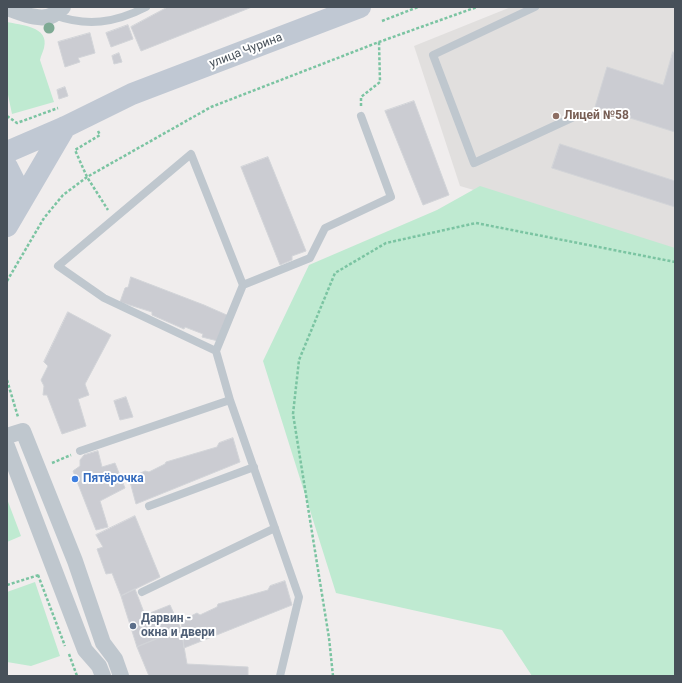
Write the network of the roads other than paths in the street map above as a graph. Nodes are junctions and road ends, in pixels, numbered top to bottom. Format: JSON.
{"nodes":[{"id":1,"x":146,"y":7,"type":"edge"},
{"id":2,"x":360,"y":7,"type":"edge"},
{"id":3,"x":535,"y":7,"type":"edge"},
{"id":4,"x":7,"y":8,"type":"edge"},
{"id":5,"x":58,"y":11,"type":"edge"},
{"id":6,"x":578,"y":115,"type":"dead end"},
{"id":7,"x":361,"y":116,"type":"road end"},
{"id":8,"x":65,"y":127,"type":"junction"},
{"id":9,"x":7,"y":136,"type":"edge"},
{"id":10,"x":7,"y":152,"type":"edge"},
{"id":11,"x":7,"y":167,"type":"edge"},
{"id":12,"x":19,"y":205,"type":"junction"},
{"id":13,"x":7,"y":226,"type":"edge"},
{"id":14,"x":243,"y":285,"type":"junction"},
{"id":15,"x":216,"y":351,"type":"junction"},
{"id":16,"x":230,"y":400,"type":"junction"},
{"id":17,"x":7,"y":436,"type":"edge"},
{"id":18,"x":7,"y":446,"type":"edge"},
{"id":19,"x":80,"y":451,"type":"road end"},
{"id":20,"x":254,"y":467,"type":"junction"},
{"id":21,"x":149,"y":506,"type":"dead end"},
{"id":22,"x":275,"y":528,"type":"junction"},
{"id":23,"x":142,"y":592,"type":"dead end"},
{"id":24,"x":104,"y":676,"type":"edge"},
{"id":25,"x":121,"y":676,"type":"edge"},
{"id":26,"x":280,"y":676,"type":"edge"}],
"edges":[{"from":1,"to":5,"type":"lane"},
{"from":2,"to":8,"type":"street","name":"улица Чурина"},
{"from":3,"to":6,"type":"lane"},
{"from":4,"to":5,"type":"street"},
{"from":7,"to":14,"type":"lane"},
{"from":8,"to":9,"type":"street"},
{"from":8,"to":10,"type":"street"},
{"from":8,"to":12,"type":"street"},
{"from":11,"to":12,"type":"street"},
{"from":12,"to":13,"type":"street"},
{"from":14,"to":15,"type":"lane"},
{"from":14,"to":15,"type":"lane"},
{"from":15,"to":16,"type":"lane"},
{"from":16,"to":19,"type":"lane"},
{"from":16,"to":20,"type":"lane"},
{"from":17,"to":25,"type":"street"},
{"from":18,"to":24,"type":"street"},
{"from":20,"to":21,"type":"lane"},
{"from":20,"to":22,"type":"lane"},
{"from":22,"to":23,"type":"lane"},
{"from":22,"to":26,"type":"lane"}]}
